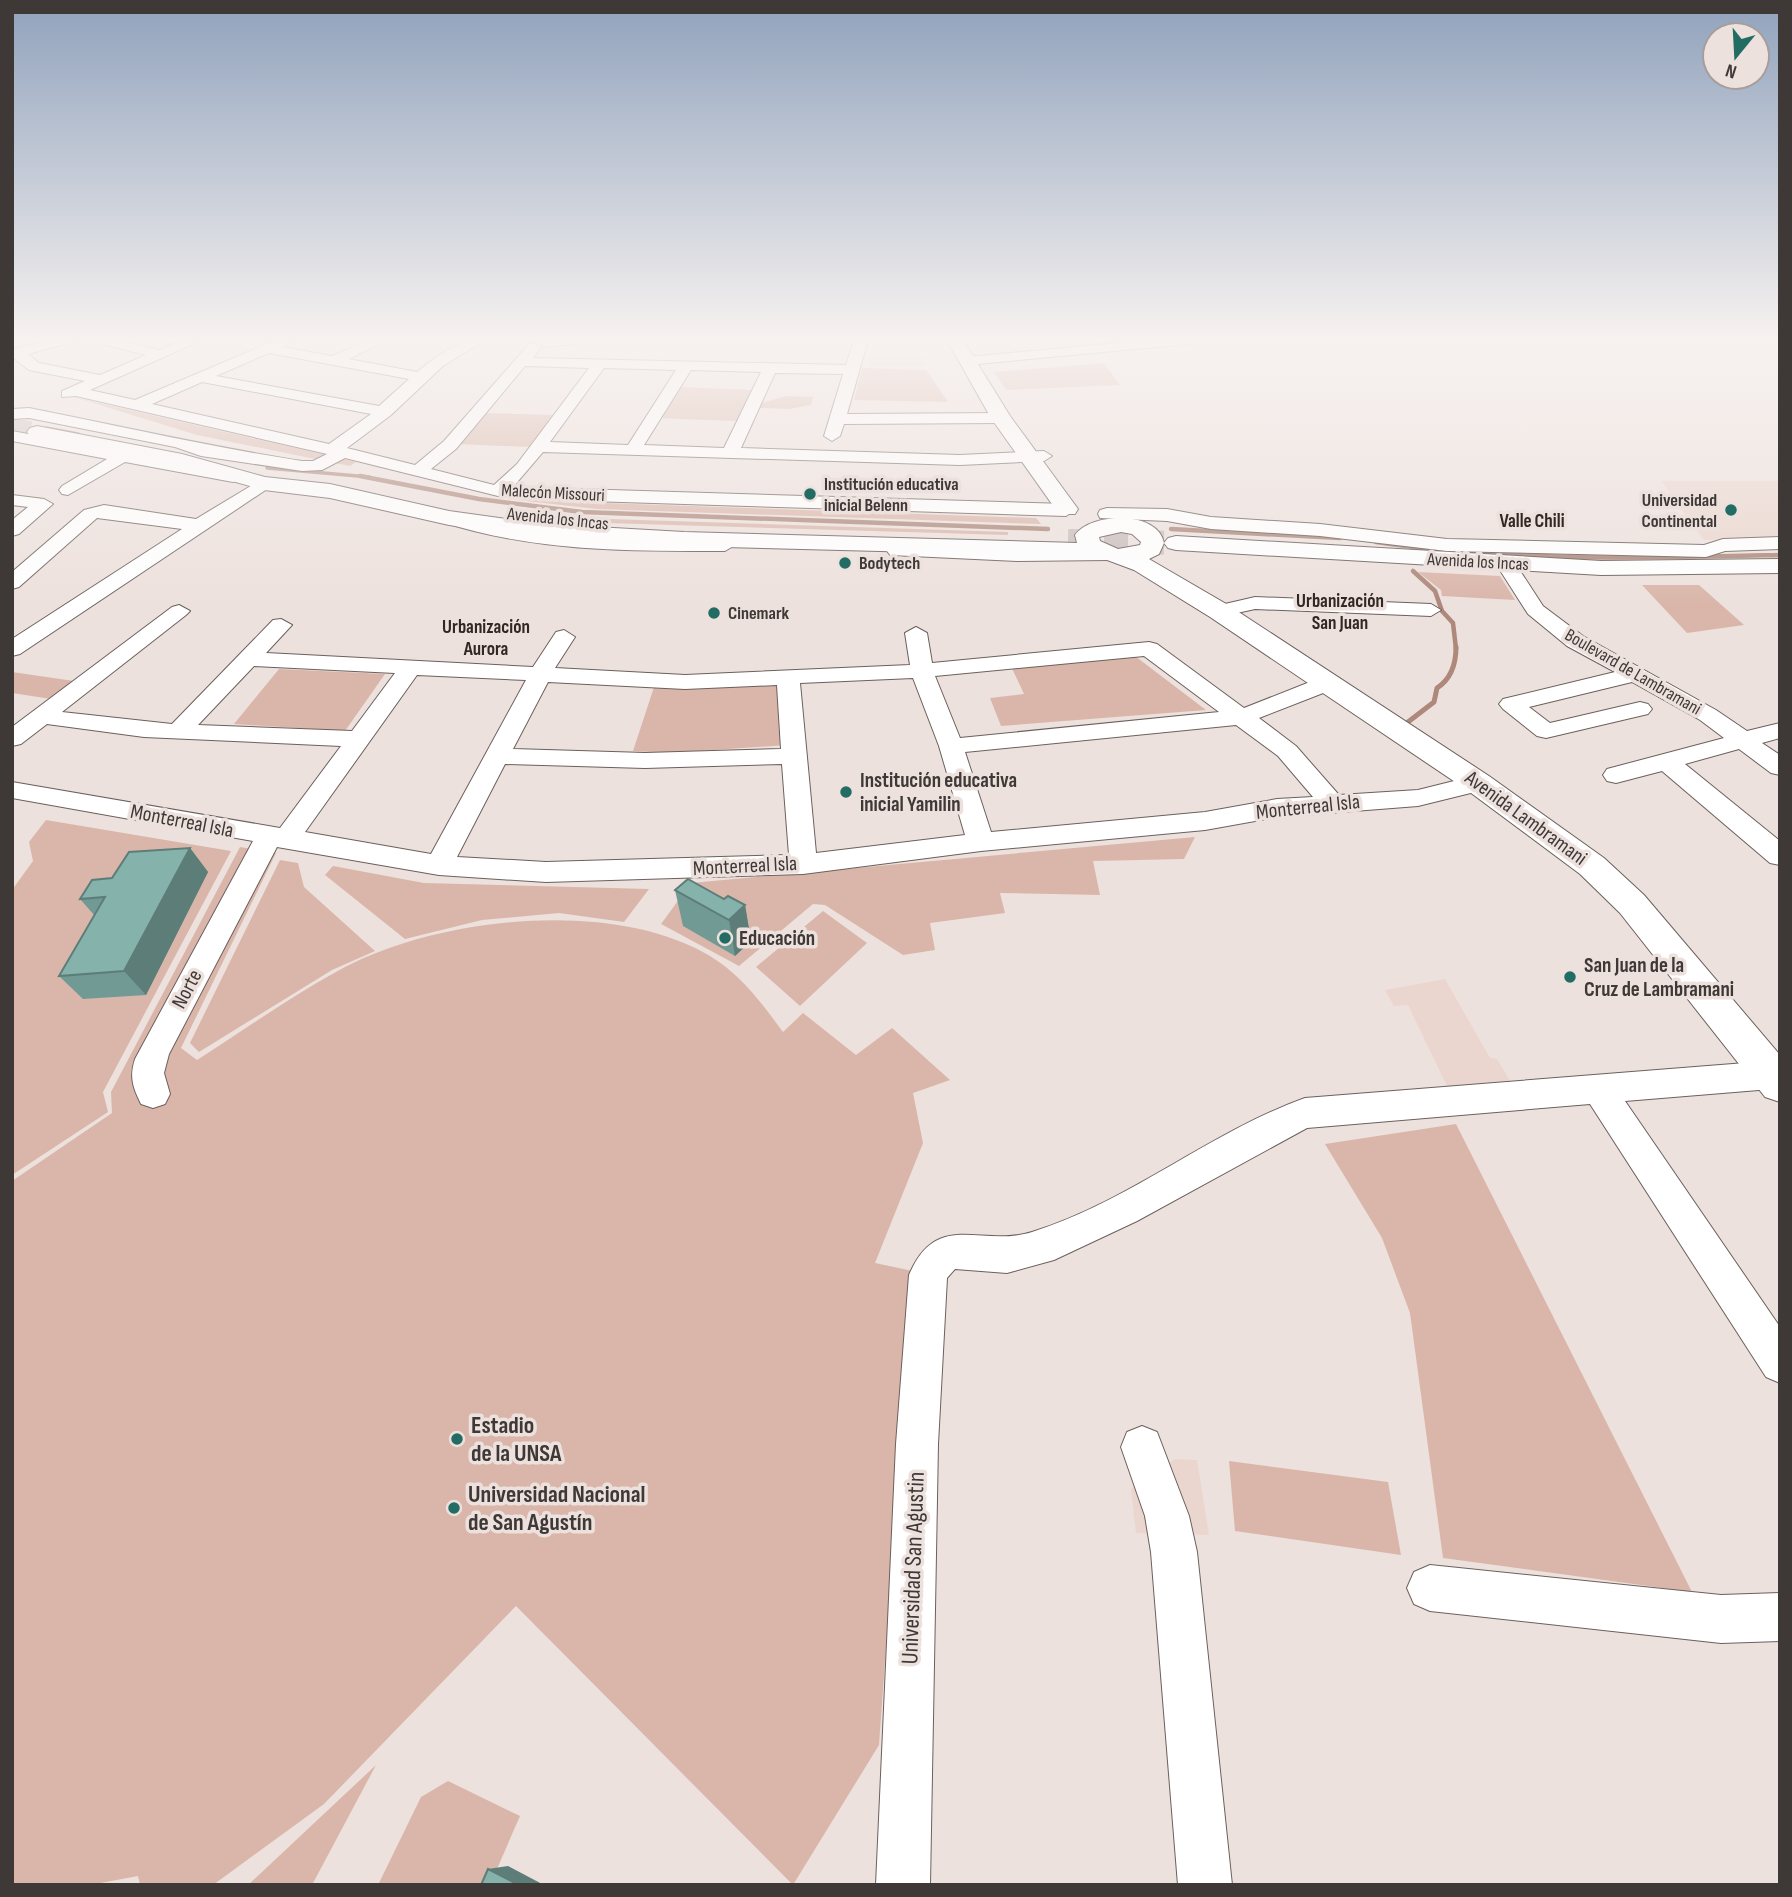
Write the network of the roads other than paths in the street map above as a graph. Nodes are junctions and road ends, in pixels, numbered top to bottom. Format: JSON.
{"nodes":[{"id":1,"x":61,"y":429,"type":"tunnel mouth"},
{"id":2,"x":85,"y":429,"type":"edge"},
{"id":3,"x":88,"y":429,"type":"edge"},
{"id":4,"x":239,"y":429,"type":"edge"},
{"id":5,"x":366,"y":429,"type":"edge"},
{"id":6,"x":464,"y":429,"type":"edge"},
{"id":7,"x":552,"y":429,"type":"edge"},
{"id":8,"x":647,"y":429,"type":"edge"},
{"id":9,"x":742,"y":429,"type":"edge"},
{"id":10,"x":835,"y":429,"type":"edge"},
{"id":11,"x":1010,"y":429,"type":"edge"},
{"id":12,"x":12,"y":436,"type":"tunnel mouth"},
{"id":13,"x":539,"y":447,"type":"junction"},
{"id":14,"x":633,"y":450,"type":"junction"},
{"id":15,"x":201,"y":451,"type":"junction"},
{"id":16,"x":338,"y":451,"type":"junction"},
{"id":17,"x":730,"y":453,"type":"junction"},
{"id":18,"x":1031,"y":453,"type":"junction"},
{"id":19,"x":825,"y":455,"type":"junction"},
{"id":20,"x":120,"y":458,"type":"junction"},
{"id":21,"x":418,"y":471,"type":"junction"},
{"id":22,"x":264,"y":483,"type":"junction"},
{"id":23,"x":68,"y":490,"type":"dead end"},
{"id":24,"x":498,"y":491,"type":"junction"},
{"id":25,"x":12,"y":500,"type":"edge"},
{"id":26,"x":1068,"y":513,"type":"junction"},
{"id":27,"x":1111,"y":514,"type":"junction"},
{"id":28,"x":449,"y":518,"type":"junction"},
{"id":29,"x":1382,"y":521,"type":"dead end"},
{"id":30,"x":196,"y":525,"type":"junction"},
{"id":31,"x":12,"y":530,"type":"edge"},
{"id":32,"x":684,"y":539,"type":"junction"},
{"id":33,"x":1079,"y":540,"type":"junction"},
{"id":34,"x":1394,"y":540,"type":"junction"},
{"id":35,"x":1780,"y":543,"type":"edge"},
{"id":36,"x":722,"y":545,"type":"junction"},
{"id":37,"x":1161,"y":550,"type":"junction"},
{"id":38,"x":1114,"y":555,"type":"junction"},
{"id":39,"x":1780,"y":566,"type":"edge"},
{"id":40,"x":1509,"y":568,"type":"junction"},
{"id":41,"x":1698,"y":572,"type":"junction"},
{"id":42,"x":1780,"y":576,"type":"edge"},
{"id":43,"x":12,"y":583,"type":"edge"},
{"id":44,"x":1431,"y":610,"type":"dead end"},
{"id":45,"x":179,"y":611,"type":"dead end"},
{"id":46,"x":1219,"y":611,"type":"junction"},
{"id":47,"x":281,"y":625,"type":"dead end"},
{"id":48,"x":916,"y":633,"type":"dead end"},
{"id":49,"x":564,"y":637,"type":"dead end"},
{"id":50,"x":12,"y":649,"type":"edge"},
{"id":51,"x":248,"y":659,"type":"junction"},
{"id":52,"x":411,"y":667,"type":"junction"},
{"id":53,"x":922,"y":671,"type":"junction"},
{"id":54,"x":541,"y":674,"type":"junction"},
{"id":55,"x":1636,"y":674,"type":"junction"},
{"id":56,"x":788,"y":679,"type":"junction"},
{"id":57,"x":1602,"y":681,"type":"dead end"},
{"id":58,"x":1328,"y":683,"type":"junction"},
{"id":59,"x":40,"y":716,"type":"junction"},
{"id":60,"x":1241,"y":717,"type":"junction"},
{"id":61,"x":1780,"y":730,"type":"edge"},
{"id":62,"x":178,"y":732,"type":"junction"},
{"id":63,"x":12,"y":739,"type":"edge"},
{"id":64,"x":358,"y":739,"type":"junction"},
{"id":65,"x":1742,"y":740,"type":"junction"},
{"id":66,"x":951,"y":746,"type":"junction"},
{"id":67,"x":497,"y":756,"type":"junction"},
{"id":68,"x":793,"y":756,"type":"junction"},
{"id":69,"x":1668,"y":762,"type":"junction"},
{"id":70,"x":1780,"y":767,"type":"edge"},
{"id":71,"x":1616,"y":775,"type":"dead end"},
{"id":72,"x":1478,"y":783,"type":"junction"},
{"id":73,"x":12,"y":790,"type":"edge"},
{"id":74,"x":1332,"y":803,"type":"junction"},
{"id":75,"x":277,"y":839,"type":"junction"},
{"id":76,"x":981,"y":842,"type":"junction"},
{"id":77,"x":1780,"y":856,"type":"edge"},
{"id":78,"x":803,"y":864,"type":"junction"},
{"id":79,"x":439,"y":865,"type":"junction"},
{"id":80,"x":1775,"y":1080,"type":"edge"},
{"id":81,"x":1599,"y":1090,"type":"junction"},
{"id":82,"x":153,"y":1094,"type":"dead end"},
{"id":83,"x":1780,"y":1363,"type":"edge"},
{"id":84,"x":1142,"y":1447,"type":"dead end"},
{"id":85,"x":1430,"y":1588,"type":"dead end"},
{"id":86,"x":1780,"y":1617,"type":"edge"},
{"id":87,"x":903,"y":1885,"type":"edge"},
{"id":88,"x":1205,"y":1885,"type":"edge"}],
"edges":[{"from":1,"to":22,"type":"main road","name":"Avenida los Incas"},
{"from":2,"to":15,"type":"main road","name":"Avenida los Incas"},
{"from":3,"to":15,"type":"street"},
{"from":4,"to":16,"type":"street","name":"Malecón Missouri"},
{"from":5,"to":16,"type":"street"},
{"from":6,"to":21,"type":"street"},
{"from":7,"to":13,"type":"street"},
{"from":8,"to":14,"type":"street"},
{"from":9,"to":17,"type":"street"},
{"from":10,"to":19,"type":"street"},
{"from":11,"to":18,"type":"main road"},
{"from":12,"to":20,"type":"street","name":"Avenida los Incas"},
{"from":13,"to":14,"type":"street"},
{"from":13,"to":24,"type":"street"},
{"from":14,"to":17,"type":"street"},
{"from":15,"to":16,"type":"street"},
{"from":15,"to":33,"type":"main road","name":"Avenida los Incas"},
{"from":16,"to":21,"type":"street","name":"Malecón Missouri"},
{"from":17,"to":19,"type":"street"},
{"from":18,"to":19,"type":"street"},
{"from":18,"to":26,"type":"main road"},
{"from":18,"to":27,"type":"main road"},
{"from":20,"to":22,"type":"street","name":"Avenida los Incas"},
{"from":20,"to":23,"type":"street"},
{"from":21,"to":24,"type":"street","name":"Malecón Missouri"},
{"from":22,"to":28,"type":"main road","name":"Avenida los Incas"},
{"from":22,"to":30,"type":"street"},
{"from":24,"to":26,"type":"street","name":"Malecón Missouri"},
{"from":25,"to":31,"type":"street"},
{"from":26,"to":27,"type":"main road"},
{"from":26,"to":33,"type":"main road"},
{"from":27,"to":33,"type":"main road"},
{"from":27,"to":34,"type":"street"},
{"from":27,"to":37,"type":"main road"},
{"from":28,"to":32,"type":"main road","name":"Avenida los Incas"},
{"from":28,"to":36,"type":"street","name":"Avenida los Incas"},
{"from":29,"to":34,"type":"street"},
{"from":30,"to":43,"type":"street"},
{"from":30,"to":50,"type":"street"},
{"from":32,"to":33,"type":"main road","name":"Avenida los Incas"},
{"from":32,"to":36,"type":"main road"},
{"from":33,"to":38,"type":"main road","name":"Avenida Lambramani"},
{"from":34,"to":35,"type":"street"},
{"from":36,"to":38,"type":"street","name":"Avenida los Incas"},
{"from":37,"to":38,"type":"main road"},
{"from":37,"to":40,"type":"main road","name":"Avenida los Incas"},
{"from":37,"to":46,"type":"main road","name":"Avenida Lambramani"},
{"from":38,"to":46,"type":"main road","name":"Avenida Lambramani"},
{"from":39,"to":41,"type":"main road","name":"Avenida los Incas"},
{"from":40,"to":41,"type":"main road","name":"Avenida los Incas"},
{"from":40,"to":55,"type":"street","name":"Boulevard de Lambramani"},
{"from":41,"to":42,"type":"main road","name":"Avenida los Incas"},
{"from":44,"to":46,"type":"street"},
{"from":45,"to":59,"type":"street"},
{"from":46,"to":58,"type":"main road","name":"Avenida Lambramani"},
{"from":47,"to":51,"type":"street"},
{"from":48,"to":53,"type":"street"},
{"from":49,"to":54,"type":"street"},
{"from":51,"to":52,"type":"street"},
{"from":51,"to":62,"type":"street"},
{"from":52,"to":54,"type":"street"},
{"from":52,"to":64,"type":"street","name":"Norte"},
{"from":53,"to":56,"type":"street"},
{"from":53,"to":60,"type":"street"},
{"from":53,"to":66,"type":"street"},
{"from":54,"to":56,"type":"street"},
{"from":54,"to":67,"type":"street"},
{"from":55,"to":57,"type":"street"},
{"from":55,"to":65,"type":"street","name":"Boulevard de Lambramani"},
{"from":56,"to":68,"type":"street"},
{"from":58,"to":60,"type":"street"},
{"from":58,"to":72,"type":"main road","name":"Avenida Lambramani"},
{"from":59,"to":62,"type":"street"},
{"from":59,"to":63,"type":"street"},
{"from":60,"to":66,"type":"street"},
{"from":60,"to":74,"type":"street"},
{"from":61,"to":65,"type":"street"},
{"from":62,"to":64,"type":"street"},
{"from":64,"to":75,"type":"street","name":"Norte"},
{"from":65,"to":69,"type":"street"},
{"from":65,"to":70,"type":"street","name":"Boulevard de Lambramani"},
{"from":66,"to":76,"type":"street"},
{"from":67,"to":68,"type":"street"},
{"from":67,"to":79,"type":"street"},
{"from":68,"to":78,"type":"street"},
{"from":69,"to":71,"type":"street"},
{"from":69,"to":77,"type":"street"},
{"from":72,"to":74,"type":"street","name":"Monterreal Isla"},
{"from":72,"to":80,"type":"main road","name":"Avenida Lambramani"},
{"from":73,"to":75,"type":"street","name":"Monterreal Isla"},
{"from":74,"to":76,"type":"street","name":"Monterreal Isla"},
{"from":75,"to":79,"type":"street","name":"Monterreal Isla"},
{"from":75,"to":82,"type":"street","name":"Norte"},
{"from":76,"to":78,"type":"street","name":"Monterreal Isla"},
{"from":78,"to":79,"type":"street","name":"Monterreal Isla"},
{"from":80,"to":81,"type":"street"},
{"from":81,"to":83,"type":"street"},
{"from":81,"to":87,"type":"street","name":"Universidad San Agustin"},
{"from":84,"to":88,"type":"street"},
{"from":85,"to":86,"type":"street"}]}
